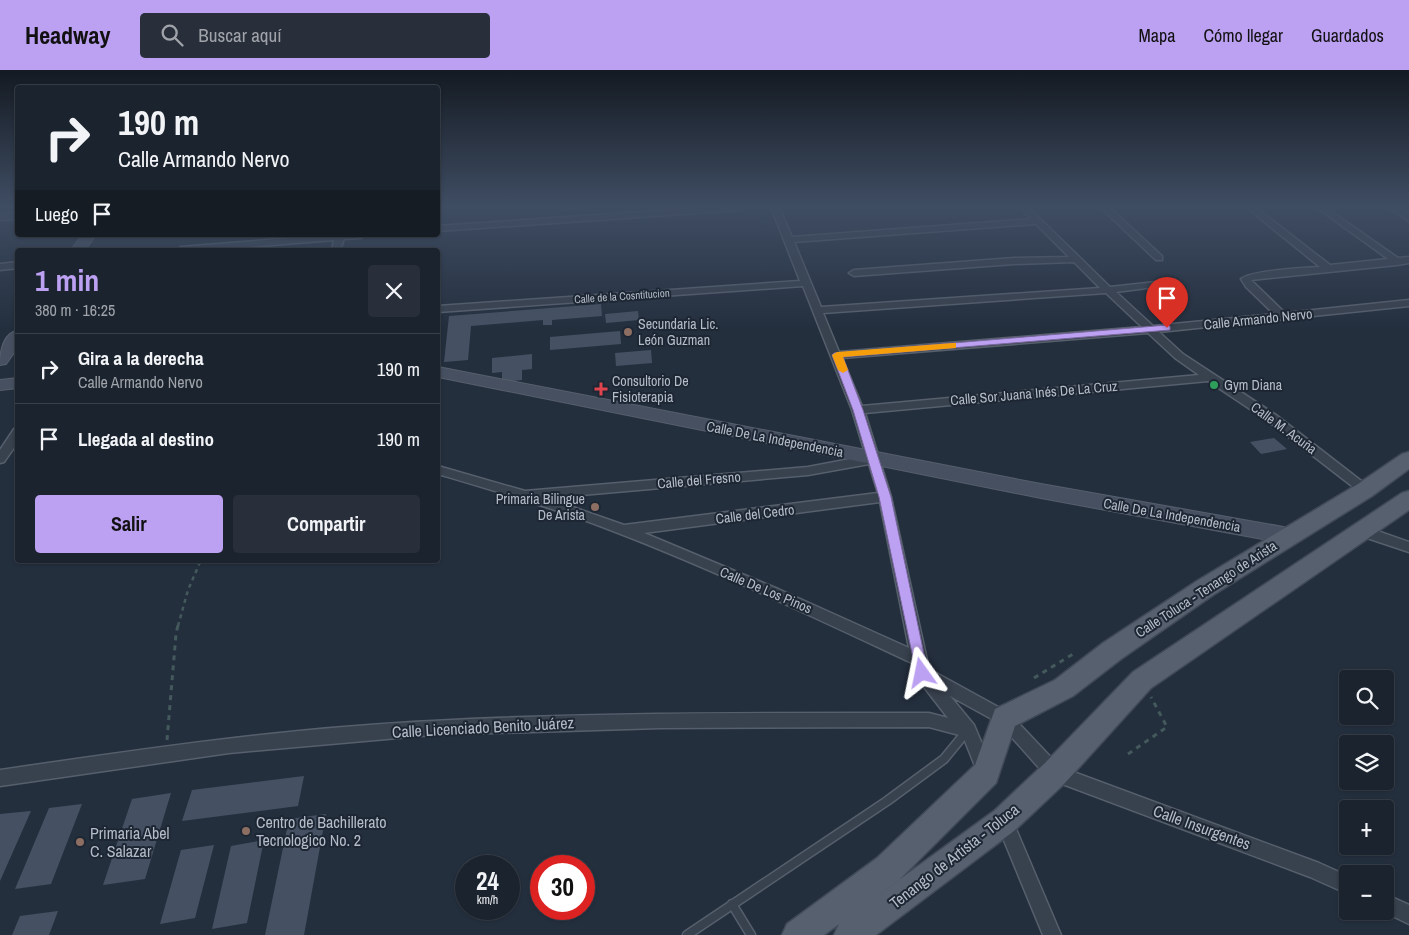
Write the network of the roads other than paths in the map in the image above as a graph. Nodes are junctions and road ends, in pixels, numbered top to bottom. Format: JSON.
{"nodes":[{"id":1,"x":793,"y":247,"type":"edge"},
{"id":2,"x":1065,"y":247,"type":"edge"},
{"id":3,"x":1148,"y":247,"type":"edge"},
{"id":4,"x":1301,"y":247,"type":"edge"},
{"id":5,"x":1377,"y":247,"type":"edge"},
{"id":6,"x":1159,"y":258,"type":"dead end"},
{"id":7,"x":1077,"y":259,"type":"junction"},
{"id":8,"x":1409,"y":260,"type":"edge"},
{"id":9,"x":1397,"y":262,"type":"junction"},
{"id":10,"x":15,"y":265,"type":"edge"},
{"id":11,"x":0,"y":267,"type":"edge"},
{"id":12,"x":1329,"y":269,"type":"junction"},
{"id":13,"x":854,"y":273,"type":"dead end"},
{"id":14,"x":1162,"y":282,"type":"dead end"},
{"id":15,"x":808,"y":283,"type":"junction"},
{"id":16,"x":1108,"y":290,"type":"junction"},
{"id":17,"x":1409,"y":302,"type":"edge"},
{"id":18,"x":440,"y":309,"type":"edge"},
{"id":19,"x":818,"y":310,"type":"junction"},
{"id":20,"x":1282,"y":316,"type":"junction"},
{"id":21,"x":1150,"y":329,"type":"junction"},
{"id":22,"x":15,"y":339,"type":"edge"},
{"id":23,"x":837,"y":355,"type":"junction"},
{"id":24,"x":0,"y":360,"type":"edge"},
{"id":25,"x":440,"y":372,"type":"edge"},
{"id":26,"x":1210,"y":377,"type":"junction"},
{"id":27,"x":15,"y":383,"type":"edge"},
{"id":28,"x":0,"y":385,"type":"edge"},
{"id":29,"x":858,"y":410,"type":"junction"},
{"id":30,"x":15,"y":436,"type":"edge"},
{"id":31,"x":0,"y":459,"type":"edge"},
{"id":32,"x":873,"y":459,"type":"junction"},
{"id":33,"x":1409,"y":459,"type":"edge"},
{"id":34,"x":440,"y":471,"type":"edge"},
{"id":35,"x":1365,"y":490,"type":"junction"},
{"id":36,"x":524,"y":495,"type":"junction"},
{"id":37,"x":885,"y":497,"type":"junction"},
{"id":38,"x":1404,"y":505,"type":"edge"},
{"id":39,"x":625,"y":530,"type":"junction"},
{"id":40,"x":1363,"y":531,"type":"junction"},
{"id":41,"x":1290,"y":536,"type":"junction"},
{"id":42,"x":1409,"y":547,"type":"edge"},
{"id":43,"x":922,"y":673,"type":"junction"},
{"id":44,"x":1004,"y":718,"type":"junction"},
{"id":45,"x":968,"y":730,"type":"junction"},
{"id":46,"x":986,"y":773,"type":"junction"},
{"id":47,"x":1055,"y":773,"type":"junction"},
{"id":48,"x":0,"y":778,"type":"edge"},
{"id":49,"x":1004,"y":821,"type":"junction"},
{"id":50,"x":1339,"y":881,"type":"edge"},
{"id":51,"x":732,"y":904,"type":"junction"},
{"id":52,"x":1394,"y":907,"type":"edge"},
{"id":53,"x":1409,"y":914,"type":"edge"},
{"id":54,"x":687,"y":935,"type":"edge"},
{"id":55,"x":751,"y":935,"type":"edge"},
{"id":56,"x":798,"y":935,"type":"edge"},
{"id":57,"x":850,"y":935,"type":"edge"},
{"id":58,"x":1052,"y":935,"type":"edge"}],
"edges":[{"from":1,"to":15,"type":"street"},
{"from":2,"to":7,"type":"street","name":"Calle M. Acuña"},
{"from":3,"to":6,"type":"street"},
{"from":4,"to":12,"type":"street"},
{"from":5,"to":9,"type":"street"},
{"from":7,"to":13,"type":"street"},
{"from":7,"to":16,"type":"street","name":"Calle M. Acuña"},
{"from":8,"to":9,"type":"street"},
{"from":9,"to":12,"type":"street"},
{"from":10,"to":11,"type":"street"},
{"from":12,"to":20,"type":"street"},
{"from":14,"to":16,"type":"street"},
{"from":15,"to":18,"type":"street","name":"Calle de la Cosntitucion"},
{"from":15,"to":19,"type":"street"},
{"from":16,"to":19,"type":"street"},
{"from":16,"to":21,"type":"street","name":"Calle M. Acuña"},
{"from":17,"to":20,"type":"street","name":"Calle Armando Nervo"},
{"from":19,"to":23,"type":"street"},
{"from":20,"to":21,"type":"street","name":"Calle Armando Nervo"},
{"from":21,"to":23,"type":"street","name":"Calle Armando Nervo"},
{"from":21,"to":26,"type":"street","name":"Calle M. Acuña"},
{"from":22,"to":24,"type":"street"},
{"from":23,"to":29,"type":"street"},
{"from":25,"to":32,"type":"street","name":"Calle De La Independencia"},
{"from":26,"to":29,"type":"street","name":"Calle Sor Juana Inés De La Cruz"},
{"from":26,"to":35,"type":"street","name":"Calle M. Acuña"},
{"from":27,"to":28,"type":"street"},
{"from":29,"to":32,"type":"street"},
{"from":30,"to":31,"type":"street"},
{"from":32,"to":36,"type":"street","name":"Calle del Fresno"},
{"from":32,"to":37,"type":"street"},
{"from":32,"to":41,"type":"street","name":"Calle De La Independencia"},
{"from":33,"to":35,"type":"main road","name":"Calle Toluca - Tenango de Arista"},
{"from":34,"to":36,"type":"street","name":"Calle De Los Pinos"},
{"from":35,"to":41,"type":"main road","name":"Calle Toluca - Tenango de Arista"},
{"from":36,"to":39,"type":"street","name":"Calle De Los Pinos"},
{"from":37,"to":39,"type":"street","name":"Calle del Cedro"},
{"from":37,"to":43,"type":"street"},
{"from":38,"to":40,"type":"main road"},
{"from":39,"to":43,"type":"street","name":"Calle De Los Pinos"},
{"from":40,"to":42,"type":"street"},
{"from":40,"to":47,"type":"main road"},
{"from":41,"to":44,"type":"main road","name":"Calle Toluca - Tenango de Arista"},
{"from":43,"to":44,"type":"street","name":"Calle De Los Pinos"},
{"from":43,"to":45,"type":"street"},
{"from":44,"to":46,"type":"main road"},
{"from":44,"to":47,"type":"street","name":"Calle De Los Pinos"},
{"from":45,"to":46,"type":"street"},
{"from":45,"to":48,"type":"street","name":"Calle Licenciado Benito Juárez"},
{"from":45,"to":51,"type":"lane"},
{"from":46,"to":56,"type":"main road"},
{"from":47,"to":49,"type":"main road","name":"Tenango de Artista - Toluca"},
{"from":47,"to":50,"type":"street","name":"Calle Insurgentes"},
{"from":49,"to":57,"type":"main road","name":"Tenango de Artista - Toluca"},
{"from":49,"to":58,"type":"street"},
{"from":51,"to":54,"type":"lane"},
{"from":51,"to":55,"type":"lane"},
{"from":52,"to":53,"type":"street"}]}
